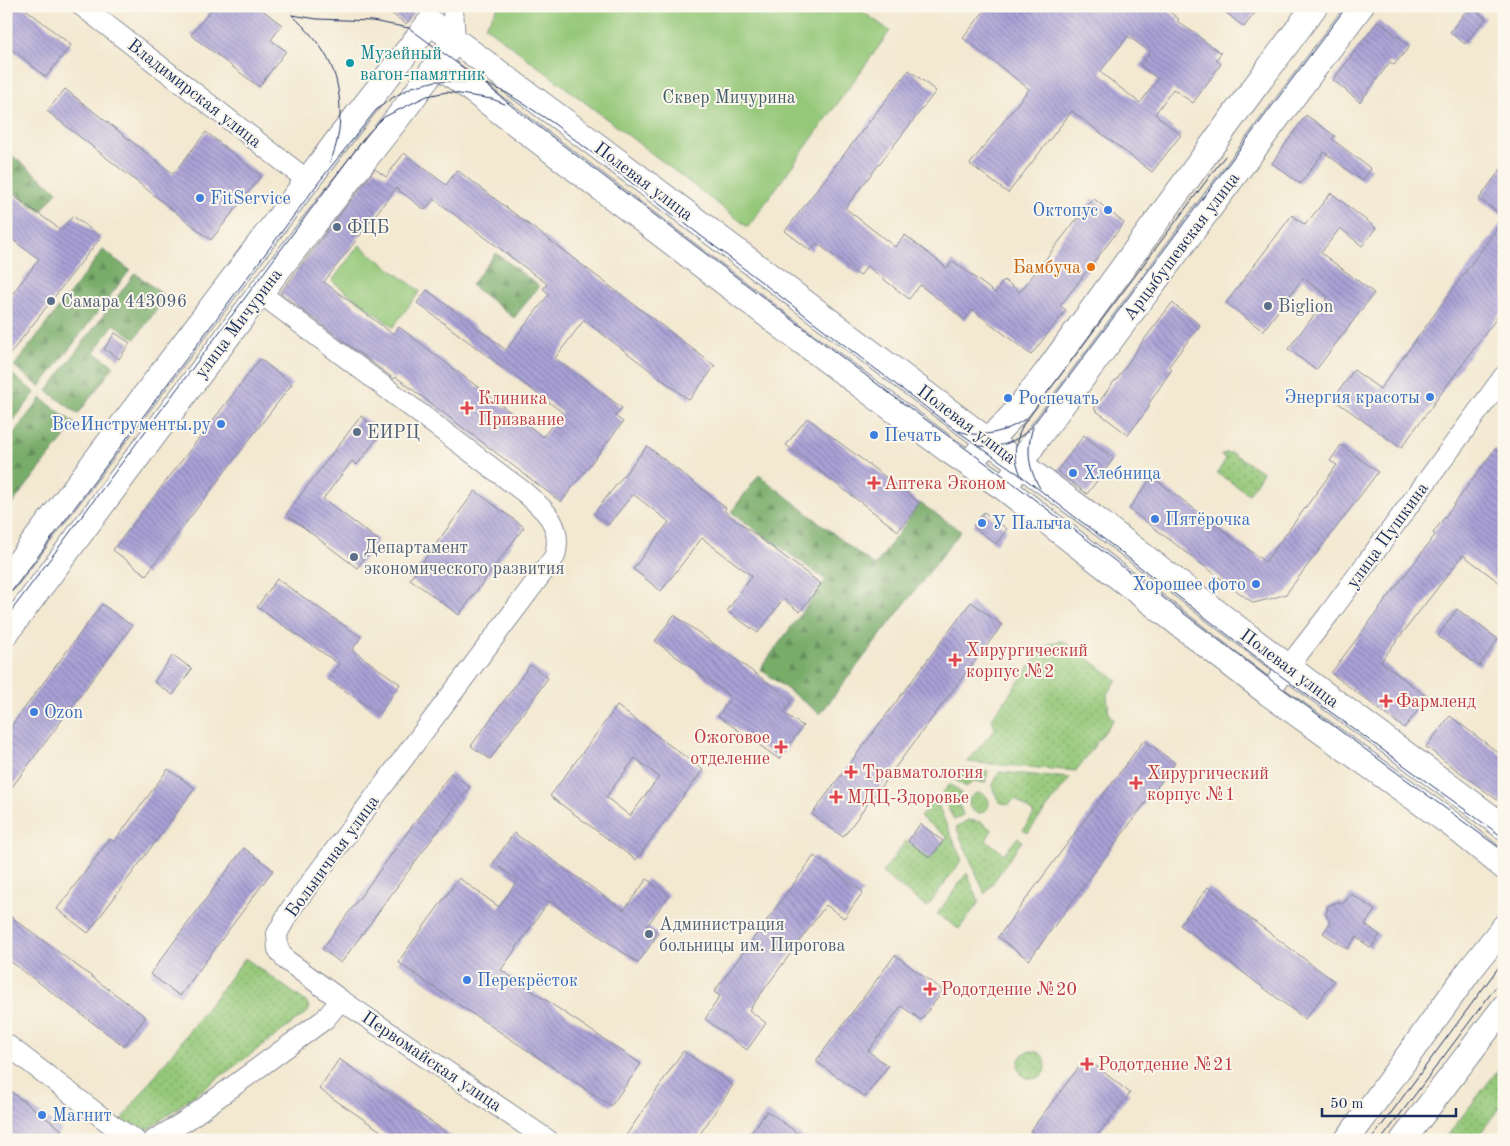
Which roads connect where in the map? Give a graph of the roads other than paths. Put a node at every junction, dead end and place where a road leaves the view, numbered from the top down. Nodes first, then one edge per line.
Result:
1 (82, 6) edge
2 (1315, 6) edge
3 (1361, 6) edge
4 (454, 8) edge
5 (430, 22) junction
6 (455, 40) junction
7 (438, 64) junction
8 (307, 180) junction
9 (260, 293) junction
10 (1504, 376) edge
11 (988, 441) junction
12 (969, 464) junction
13 (1021, 464) junction
14 (1004, 488) junction
15 (6, 579) edge
16 (6, 633) edge
17 (1288, 667) junction
18 (1268, 693) junction
19 (1504, 828) edge
20 (1504, 867) edge
21 (1504, 927) edge
22 (341, 1000) junction
23 (1504, 1007) edge
24 (6, 1044) edge
25 (134, 1140) edge
26 (154, 1140) edge
27 (548, 1140) edge
28 (1347, 1140) edge
29 (1403, 1140) edge

1 - 8 street, Владимирская улица
2 - 11 main road, Арцыбушевская улица
3 - 13 main road, Арцыбушевская улица
4 - 5 street, улица Мичурина
4 - 6 street, улица Мичурина
5 - 6 main road, Полевая улица
5 - 8 main road, улица Мичурина
6 - 7 main road, улица Мичурина
6 - 11 main road, Полевая улица
7 - 9 main road, улица Мичурина
7 - 12 main road, Полевая улица
8 - 15 main road, улица Мичурина
9 - 16 main road, улица Мичурина
9 - 22 street, Больничная улица
10 - 17 street, улица Пушкина
11 - 12 main road, Арцыбушевская улица
11 - 13 main road, Полевая улица
12 - 14 main road, Полевая улица
13 - 14 main road, Арцыбушевская улица
13 - 17 main road, Полевая улица
14 - 18 main road, Полевая улица
17 - 18 street, улица Пушкина
17 - 19 main road, Полевая улица
18 - 20 main road, Полевая улица
21 - 28 main road
22 - 26 street
22 - 27 street, Первомайская улица
23 - 29 main road
24 - 25 street

